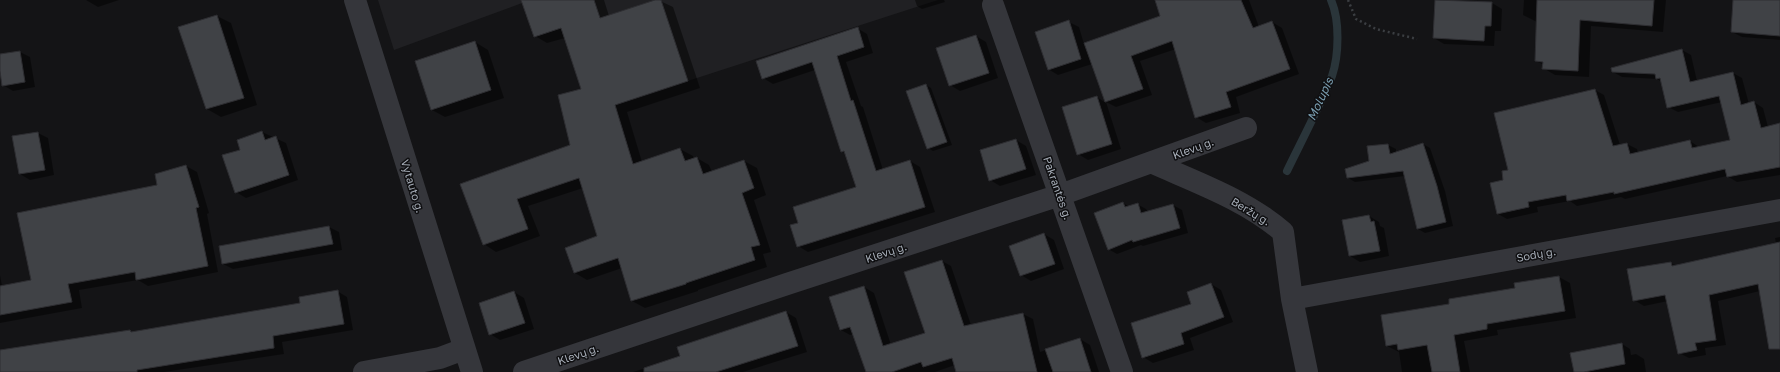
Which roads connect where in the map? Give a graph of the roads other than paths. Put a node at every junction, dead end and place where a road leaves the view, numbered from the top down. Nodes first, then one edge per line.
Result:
1 (355, 0) edge
2 (993, 5) dead end
3 (1246, 128) dead end
4 (1153, 163) junction
5 (1060, 195) junction
6 (1780, 210) edge
7 (1292, 299) junction
8 (464, 350) junction
9 (364, 372) edge
10 (472, 372) edge
11 (524, 372) edge
12 (1122, 372) edge
13 (1308, 372) edge

1 - 8 street, Vytauto g.
2 - 5 street, Pakrantės g.
3 - 4 street, Klevų g.
4 - 5 street, Klevų g.
4 - 7 street, Beržų g.
5 - 11 street, Klevų g.
5 - 12 street, Pakrantės g.
6 - 7 street, Sodų g.
7 - 13 street, Beržų g.
8 - 9 street
8 - 10 street, Vytauto g.

